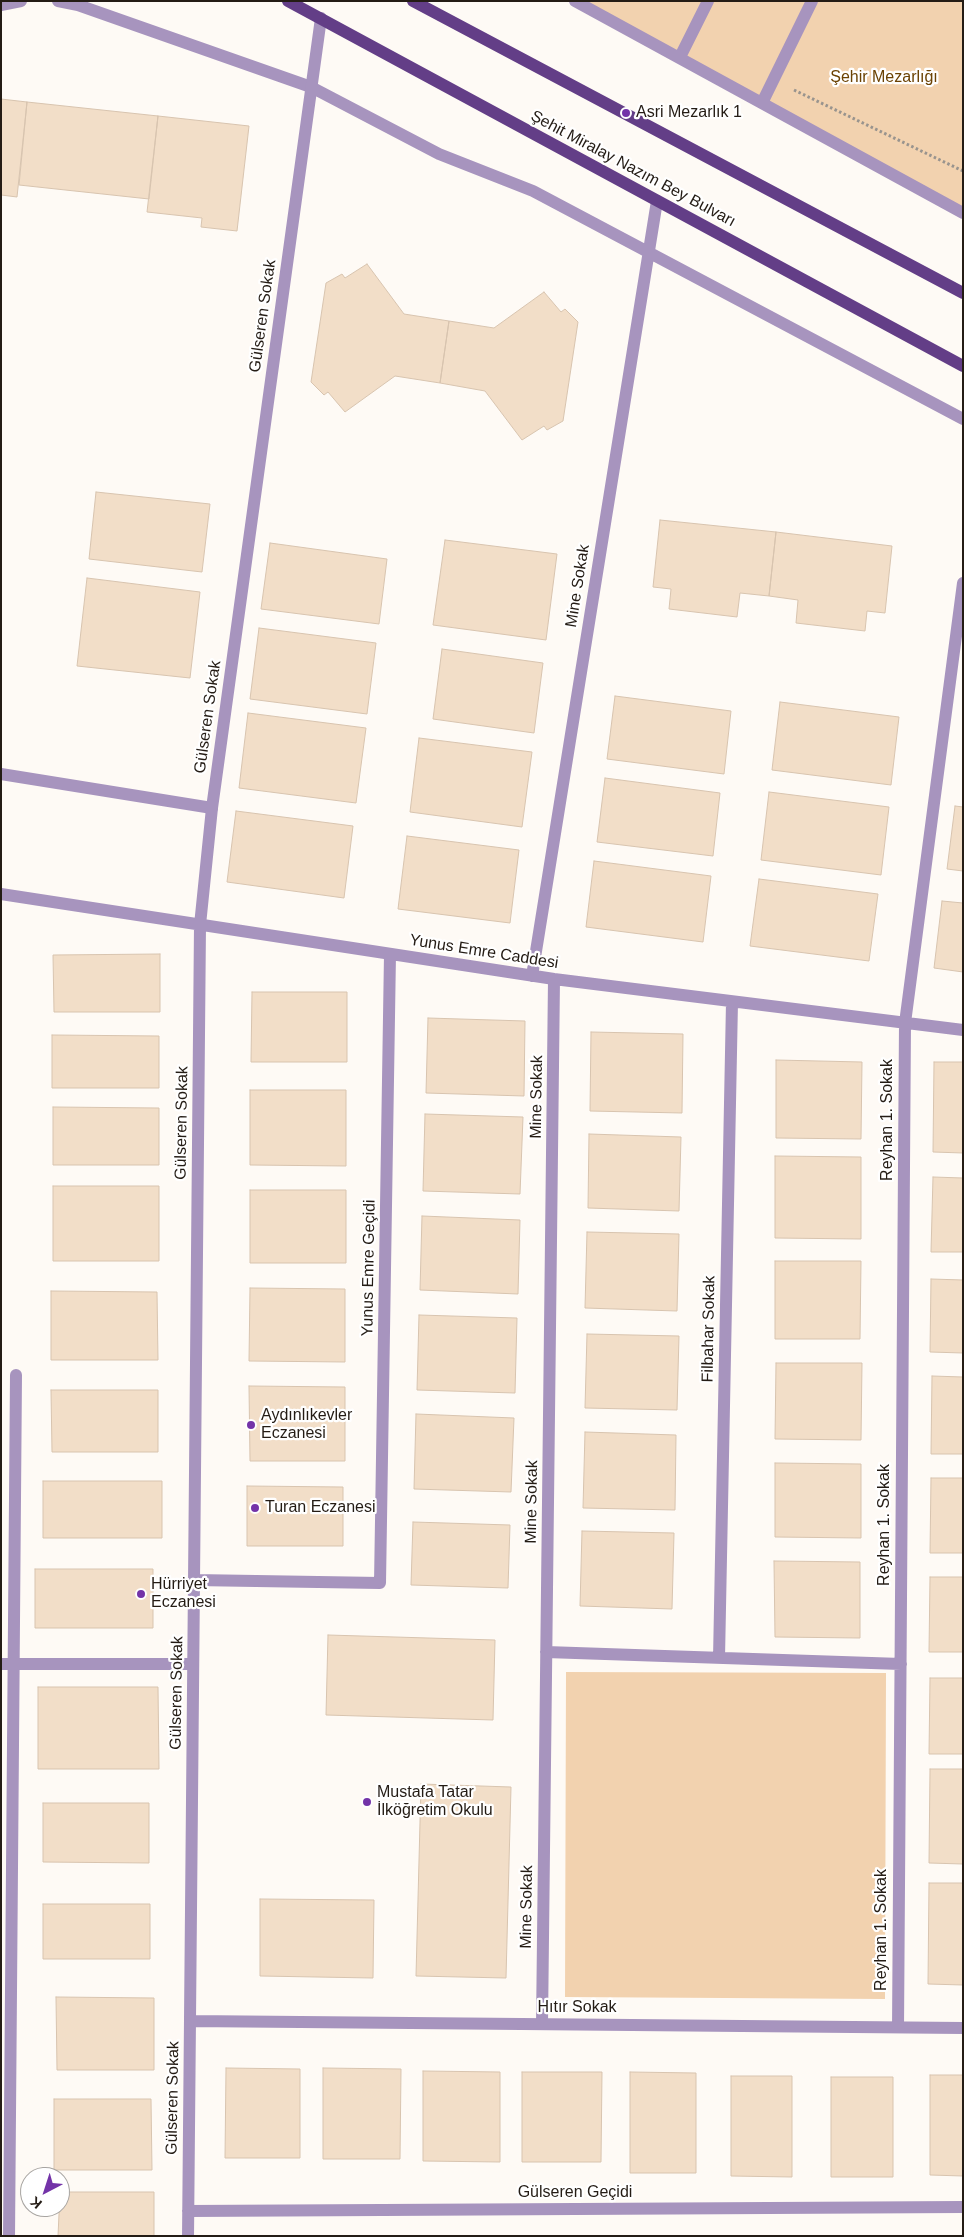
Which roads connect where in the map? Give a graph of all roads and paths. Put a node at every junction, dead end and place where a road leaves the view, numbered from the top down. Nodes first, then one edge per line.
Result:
1 (21, 1) edge
2 (58, 1) edge
3 (288, 1) edge
4 (414, 1) edge
5 (575, 1) edge
6 (708, 1) edge
7 (812, 1) edge
8 (1, 5) edge
9 (321, 18) junction
10 (680, 57) junction
11 (774, 80) junction
12 (311, 87) junction
13 (762, 102) junction
14 (963, 171) edge
15 (657, 201) junction
16 (963, 213) edge
17 (649, 251) junction
18 (963, 293) edge
19 (963, 366) edge
20 (963, 418) edge
21 (963, 583) edge
22 (1, 774) edge
23 (212, 808) junction
24 (1, 894) edge
25 (200, 925) junction
26 (390, 954) junction
27 (532, 976) junction
28 (554, 979) junction
29 (732, 1002) junction
30 (905, 1023) junction
31 (963, 1030) edge
32 (16, 1375) dead end
33 (194, 1580) junction
34 (546, 1652) junction
35 (719, 1658) junction
36 (8, 1664) edge
37 (193, 1664) junction
38 (901, 1664) junction
39 (190, 2021) junction
40 (542, 2024) junction
41 (898, 2027) junction
42 (963, 2028) edge
43 (963, 2207) edge
44 (188, 2210) junction
45 (9, 2236) edge
46 (188, 2236) edge

1 - 8 street
2 - 12 street
3 - 9 main road, Şehit Miralay Nazım Bey Bulvarı
4 - 18 main road
5 - 10 street
6 - 10 street
7 - 11 street
9 - 12 street, Gülseren Sokak
9 - 15 main road, Şehit Miralay Nazım Bey Bulvarı
10 - 13 street
11 - 13 street
11 - 14 path
12 - 17 street
12 - 23 street, Gülseren Sokak
13 - 16 street
15 - 17 street, Mine Sokak
15 - 19 main road, Şehit Miralay Nazım Bey Bulvarı
17 - 20 street
17 - 27 street, Mine Sokak
21 - 30 street, Reyhan 1. Sokak
22 - 23 street
23 - 25 street, Gülseren Sokak
24 - 25 street, Yunus Emre Caddesi
25 - 26 street, Yunus Emre Caddesi
25 - 33 street, Gülseren Sokak
26 - 27 street, Yunus Emre Caddesi
26 - 33 street, Yunus Emre Geçidi
27 - 28 street, Yunus Emre Caddesi
28 - 29 street, Yunus Emre Caddesi
28 - 34 street, Mine Sokak
29 - 30 street, Yunus Emre Caddesi
29 - 35 street, Filbahar Sokak
30 - 31 street, Yunus Emre Caddesi
30 - 38 street, Reyhan 1. Sokak
32 - 36 street
33 - 37 street, Gülseren Sokak
34 - 35 street
34 - 40 street, Mine Sokak
35 - 38 street
36 - 37 street
36 - 45 street
37 - 39 street, Gülseren Sokak
38 - 41 street, Reyhan 1. Sokak
39 - 40 street, Hıtır Sokak
39 - 44 street, Gülseren Sokak
40 - 41 street, Hıtır Sokak
41 - 42 street, Hıtır Sokak
43 - 44 street, Gülseren Geçidi
44 - 46 street, Gülseren Sokak

